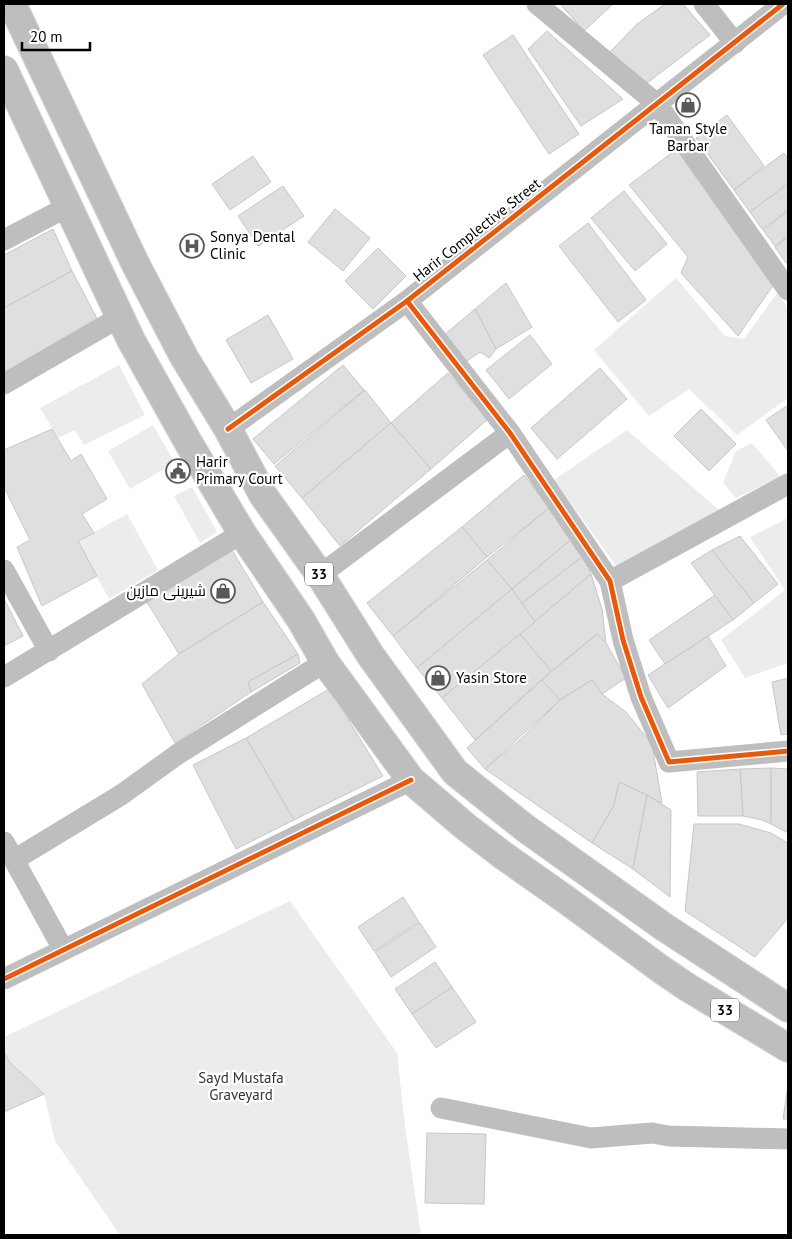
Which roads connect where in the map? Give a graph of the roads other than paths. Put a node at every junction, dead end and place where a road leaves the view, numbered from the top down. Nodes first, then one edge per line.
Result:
1 (12, 4) edge
2 (537, 4) edge
3 (704, 4) edge
4 (783, 4) edge
5 (735, 43) junction
6 (4, 70) edge
7 (658, 104) junction
8 (69, 206) junction
9 (4, 240) edge
10 (788, 290) edge
11 (407, 301) junction
12 (165, 318) junction
13 (126, 329) junction
14 (4, 384) edge
15 (228, 429) junction
16 (510, 433) junction
17 (788, 484) edge
18 (242, 533) junction
19 (4, 570) edge
20 (320, 575) junction
21 (610, 581) junction
22 (49, 651) junction
23 (325, 662) junction
24 (4, 677) edge
25 (788, 751) edge
26 (411, 780) junction
27 (9, 851) edge
28 (614, 891) junction
29 (596, 921) junction
30 (63, 949) junction
31 (4, 979) edge
32 (788, 1008) edge
33 (788, 1048) edge
34 (441, 1108) dead end
35 (788, 1139) edge

1 - 12 main road, 33
2 - 7 street
3 - 5 street
4 - 5 street, Harir Complective Street
5 - 7 street, Harir Complective Street
6 - 8 main road, 33
7 - 10 street
7 - 11 street, Harir Complective Street
8 - 9 street
8 - 13 main road, 33
11 - 15 street, Harir Complective Street
11 - 16 street
12 - 13 main road
12 - 15 main road, 33
13 - 14 street
13 - 18 main road, 33
15 - 20 main road, 33
16 - 20 street
16 - 21 street
17 - 21 street
18 - 22 street
18 - 23 main road, 33
19 - 22 street
20 - 28 main road, 33
21 - 25 street
22 - 24 street
23 - 26 main road, 33
23 - 27 street
26 - 29 main road, 33
26 - 30 street
27 - 30 street
28 - 29 main road
28 - 32 main road, 33
29 - 33 main road, 33
30 - 31 street
34 - 35 street

